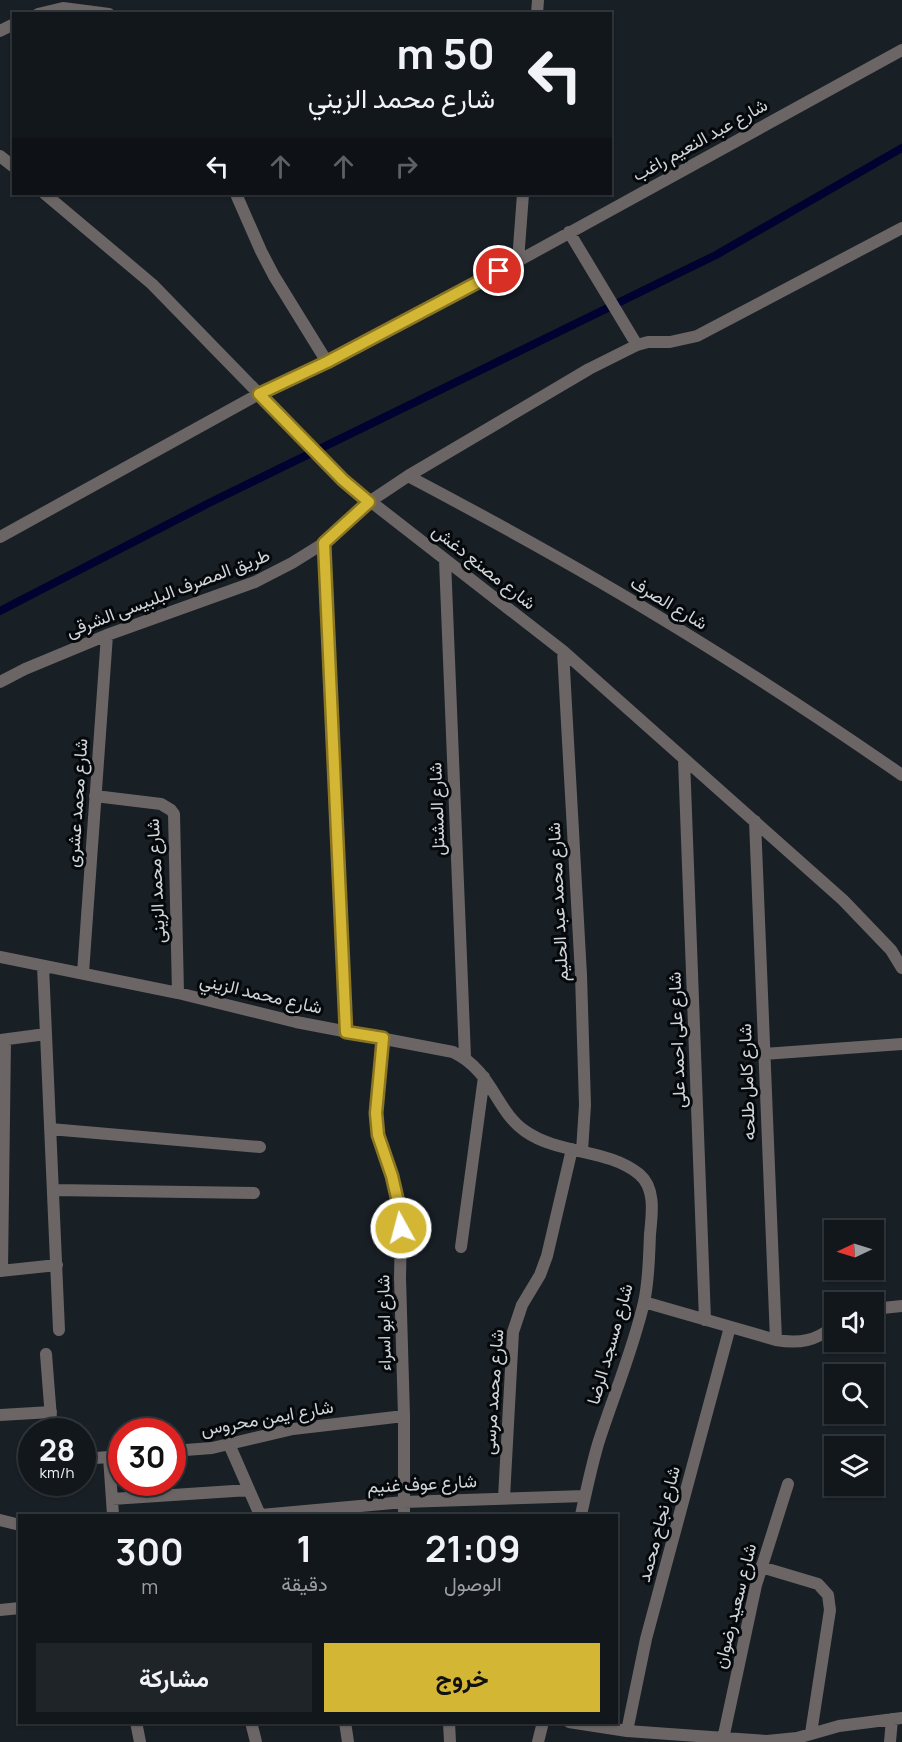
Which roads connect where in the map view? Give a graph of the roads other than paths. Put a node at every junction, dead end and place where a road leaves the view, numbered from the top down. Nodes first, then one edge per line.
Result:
1 (46, 12) edge
2 (94, 12) edge
3 (902, 50) edge
4 (0, 156) edge
5 (12, 165) edge
6 (46, 195) edge
7 (236, 195) edge
8 (523, 195) edge
9 (902, 228) edge
10 (568, 232) junction
11 (518, 261) junction
12 (637, 345) junction
13 (327, 362) junction
14 (259, 394) junction
15 (408, 476) junction
16 (369, 502) junction
17 (0, 537) edge
18 (324, 543) junction
19 (445, 560) junction
20 (107, 635) junction
21 (562, 651) junction
22 (0, 682) edge
23 (684, 759) junction
24 (902, 775) edge
25 (95, 796) junction
26 (755, 821) junction
27 (897, 947) edge
28 (0, 957) edge
29 (43, 966) junction
30 (902, 968) edge
31 (83, 973) junction
32 (178, 993) junction
33 (346, 1032) junction
34 (46, 1034) junction
35 (383, 1038) junction
36 (3, 1040) edge
37 (902, 1044) edge
38 (764, 1054) junction
39 (465, 1058) junction
40 (484, 1077) junction
41 (50, 1129) junction
42 (260, 1147) dead end
43 (577, 1150) junction
44 (53, 1190) junction
45 (254, 1193) dead end
46 (461, 1247) dead end
47 (57, 1265) junction
48 (1, 1271) edge
49 (530, 1293) joint
50 (644, 1302) junction
51 (902, 1306) edge
52 (884, 1308) edge
53 (705, 1320) junction
54 (730, 1328) junction
55 (60, 1330) dead end
56 (824, 1334) edge
57 (776, 1340) junction
58 (46, 1354) dead end
59 (51, 1412) junction
60 (0, 1415) edge
61 (404, 1416) junction
62 (51, 1418) edge
63 (229, 1444) junction
64 (186, 1451) edge
65 (788, 1484) dead end
66 (249, 1490) junction
67 (112, 1496) edge
68 (585, 1496) junction
69 (504, 1498) junction
70 (112, 1499) junction
71 (404, 1502) junction
72 (113, 1514) edge
73 (260, 1514) edge
74 (271, 1514) edge
75 (404, 1514) edge
76 (581, 1514) edge
77 (0, 1520) edge
78 (18, 1524) edge
79 (761, 1568) junction
80 (18, 1608) edge
81 (0, 1610) edge
82 (897, 1718) edge
83 (136, 1724) edge
84 (252, 1724) edge
85 (345, 1724) edge
86 (449, 1724) edge
87 (542, 1724) edge
88 (582, 1724) edge
89 (627, 1731) junction
90 (811, 1733) junction
91 (723, 1739) junction
92 (797, 1740) edge
93 (140, 1742) edge
94 (256, 1742) edge
95 (348, 1742) edge
96 (450, 1742) edge
97 (538, 1742) edge
98 (890, 1742) edge

1 - 2 street
3 - 10 street, شارع عبد النعيم راغب
4 - 5 street
6 - 14 street, شارع مصنع دغش
7 - 13 street
8 - 11 street
9 - 12 street
10 - 11 street, شارع عبد النعيم راغب
10 - 12 street
11 - 13 street, شارع عبد النعيم راغب
12 - 15 street
13 - 14 street, شارع عبد النعيم راغب
14 - 16 street, شارع مصنع دغش
14 - 17 street
15 - 16 street
15 - 24 street, شارع الصرف
16 - 18 street, طريق المصرف البلبيسى الشرقى
16 - 19 street, شارع مصنع دغش
18 - 20 street, طريق المصرف البلبيسى الشرقى
18 - 33 street
19 - 21 street, شارع مصنع دغش
19 - 39 street, شارع المشتل
20 - 22 street, طريق المصرف البلبيسى الشرقى
20 - 25 street, شارع محمد عشرى
21 - 23 street, شارع مصنع دغش
21 - 43 street, شارع محمد عبد الحليم
23 - 26 street, شارع مصنع دغش
23 - 53 street, شارع على احمد على
25 - 31 street, شارع محمد عشرى
25 - 32 street, شارع محمد الزينى
26 - 27 street, شارع مصنع دغش
26 - 38 street, شارع كامل طلحه
27 - 30 street, شارع مصنع دغش
28 - 29 street, شارع محمد الزيني
29 - 31 street, شارع محمد الزيني
29 - 34 street
31 - 32 street, شارع محمد الزيني
32 - 33 street, شارع محمد الزيني
33 - 35 street, شارع محمد الزيني
34 - 36 street
34 - 41 street
35 - 39 street, شارع محمد الزيني
35 - 61 street, شارع ابو اسراء
36 - 48 street
37 - 38 street
38 - 57 street, شارع كامل طلحه
39 - 40 street, شارع محمد الزيني
40 - 43 street, شارع محمد الزيني
40 - 46 street
41 - 42 street
41 - 44 street
43 - 49 street, شارع محمد عبد الحليم
43 - 50 street, شارع مسجد الرضا
44 - 45 street
44 - 47 street
47 - 48 street
47 - 55 street
49 - 69 street, شارع محمد مرسى
50 - 53 street
50 - 68 street, شارع مسجد الرضا
51 - 52 street
53 - 54 street
54 - 57 street
54 - 89 street, شارع نجاح محمد
56 - 57 street
58 - 59 street
59 - 60 street
59 - 62 street
61 - 63 street, شارع ايمن محروس
61 - 71 street, شارع ابو اسراء
63 - 64 street, شارع ايمن محروس
63 - 66 street
65 - 79 street, شارع سعيد رضوان
66 - 70 street
66 - 73 street
67 - 70 street
68 - 69 street, شارع عوف غنيم
68 - 76 street, شارع مسجد الرضا
69 - 71 street, شارع عوف غنيم
70 - 72 street
71 - 74 street, شارع عوف غنيم
71 - 75 street, شارع ابو اسراء
77 - 78 street
79 - 90 street
79 - 91 street, شارع سعيد رضوان
80 - 81 street
82 - 90 street
82 - 98 street
83 - 93 street
84 - 94 street
85 - 95 street
86 - 96 street
87 - 97 street
88 - 89 street
89 - 91 street
90 - 92 street
91 - 92 street

